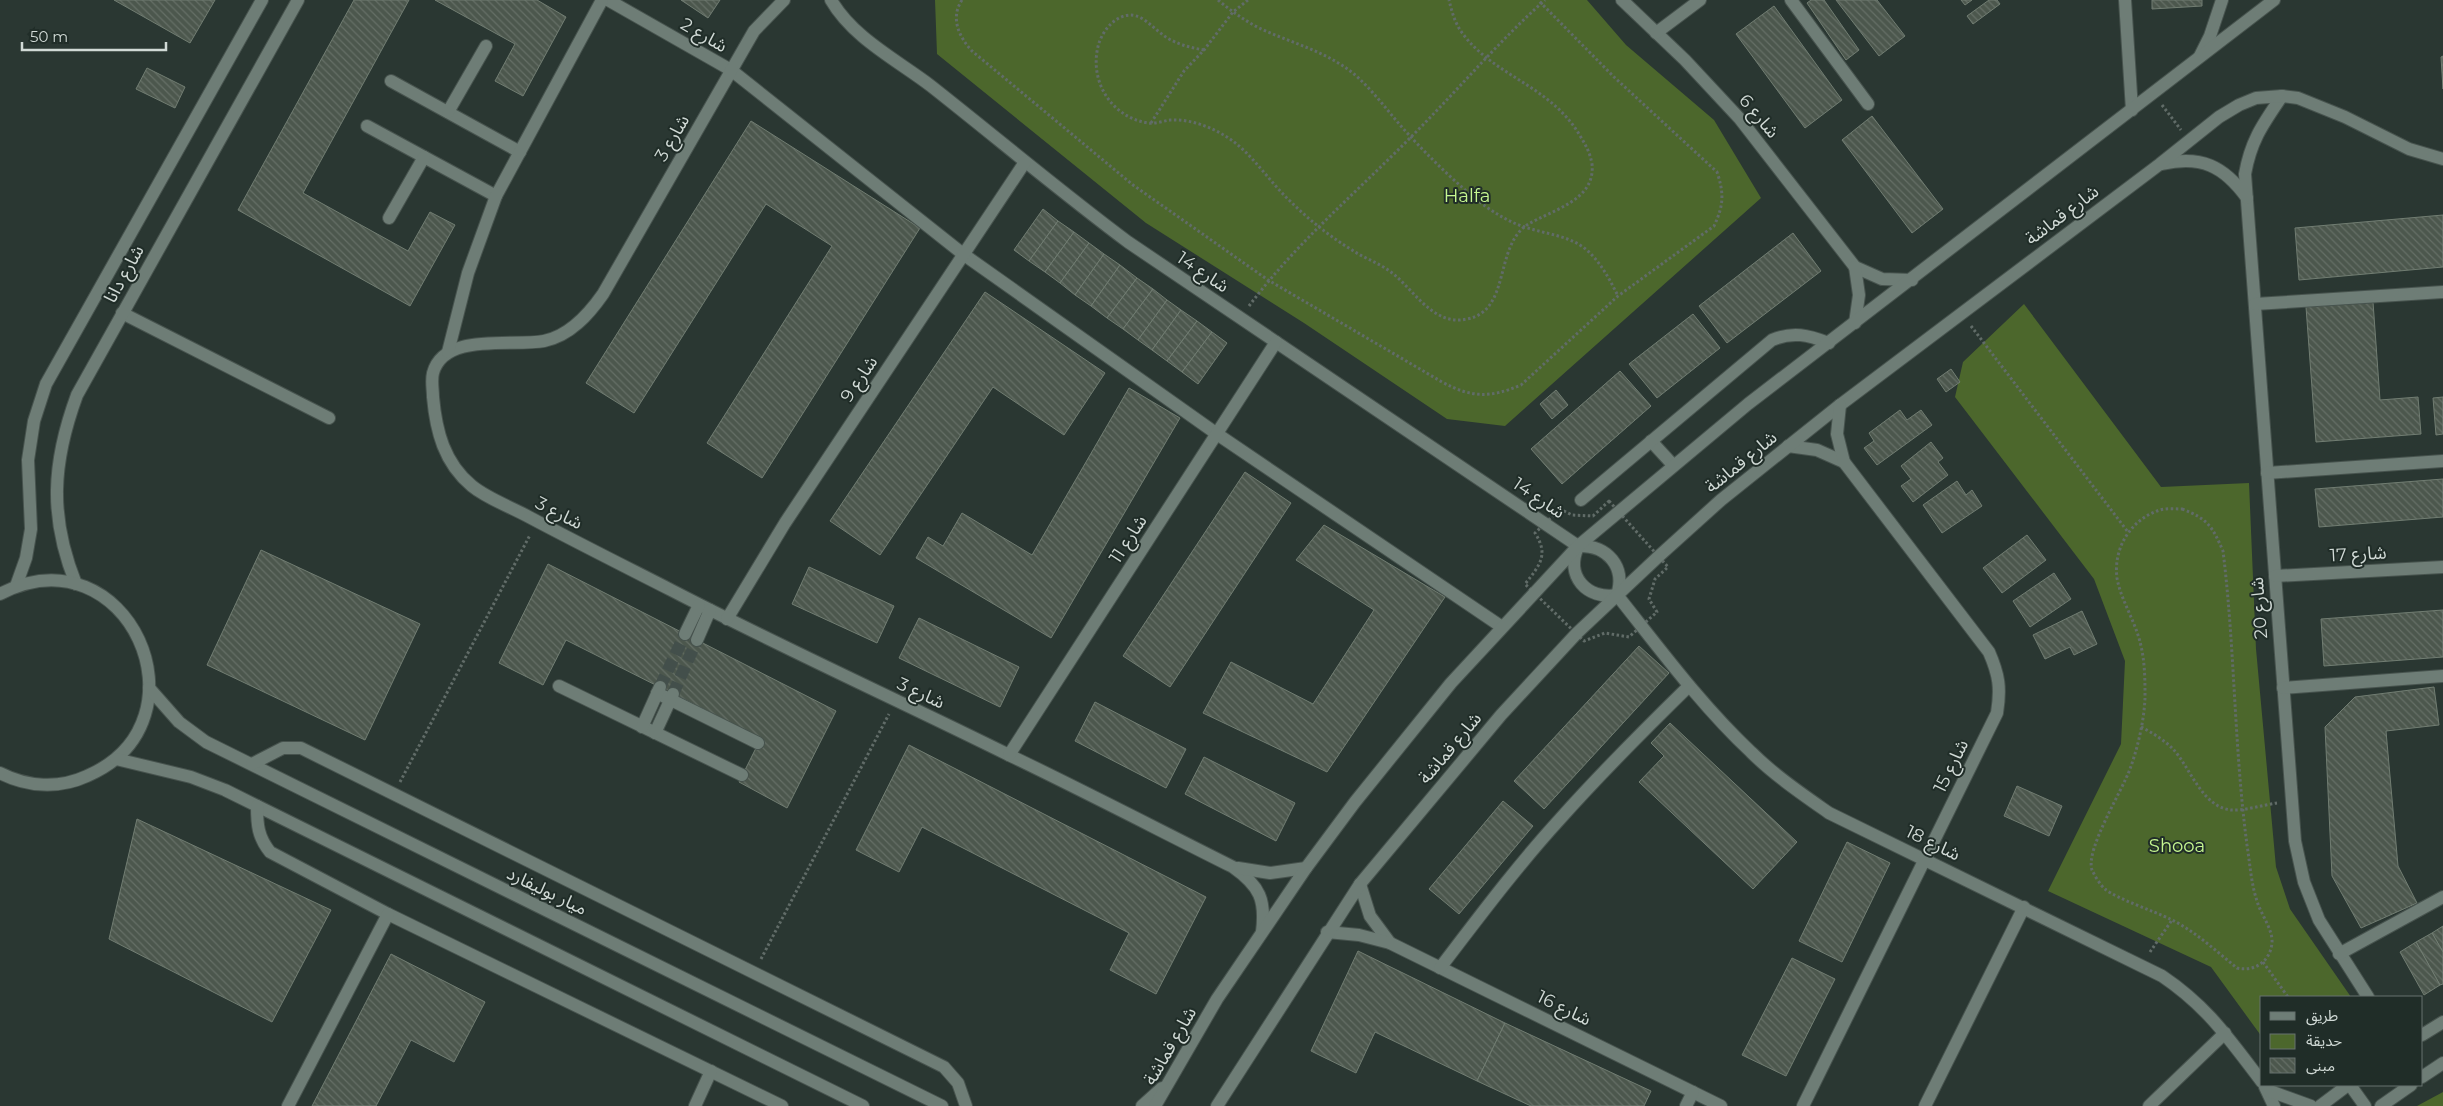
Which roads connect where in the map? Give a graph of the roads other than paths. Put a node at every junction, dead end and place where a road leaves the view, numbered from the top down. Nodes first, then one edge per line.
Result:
1 (262, 0) edge
2 (298, 0) edge
3 (602, 0) edge
4 (608, 0) edge
5 (784, 0) edge
6 (831, 0) edge
7 (1622, 0) edge
8 (1700, 0) edge
9 (1791, 0) edge
10 (2125, 0) edge
11 (2222, 0) edge
12 (2274, 0) edge
13 (1656, 33) junction
14 (486, 46) dead end
15 (2197, 60) junction
16 (731, 70) junction
17 (391, 81) dead end
18 (2282, 96) junction
19 (1868, 104) dead end
20 (2132, 110) junction
21 (448, 112) junction
22 (367, 126) dead end
23 (520, 152) junction
24 (424, 157) junction
25 (2443, 159) edge
26 (1025, 162) junction
27 (2160, 164) junction
28 (496, 196) junction
29 (2247, 199) junction
30 (389, 218) dead end
31 (963, 254) junction
32 (1855, 267) junction
33 (1912, 280) junction
34 (2443, 292) edge
35 (2254, 304) junction
36 (122, 313) junction
37 (1855, 324) junction
38 (1276, 342) junction
39 (1829, 343) junction
40 (448, 352) junction
41 (1840, 405) junction
42 (329, 418) dead end
43 (1216, 434) junction
44 (1651, 442) junction
45 (1788, 446) junction
46 (2443, 461) edge
47 (1844, 462) junction
48 (1673, 465) junction
49 (2267, 473) junction
50 (1581, 500) dead end
51 (1578, 546) junction
52 (2443, 567) edge
53 (2275, 576) junction
54 (76, 584) junction
55 (16, 586) junction
56 (0, 594) edge
57 (1617, 595) junction
58 (705, 607) junction
59 (727, 619) junction
60 (1502, 627) junction
61 (685, 634) tunnel mouth
62 (697, 640) tunnel mouth
63 (2443, 676) edge
64 (559, 686) dead end
65 (1690, 686) junction
66 (150, 688) junction
67 (2283, 688) junction
68 (671, 697) junction
69 (642, 727) junction
70 (655, 733) junction
71 (758, 743) dead end
72 (1009, 754) junction
73 (116, 759) junction
74 (252, 764) junction
75 (742, 776) dead end
76 (4, 779) edge
77 (257, 806) junction
78 (1925, 858) junction
79 (1233, 867) junction
80 (1306, 868) junction
81 (1360, 884) junction
82 (2443, 897) edge
83 (2024, 907) junction
84 (388, 914) junction
85 (1262, 932) junction
86 (1327, 932) junction
87 (1390, 943) junction
88 (2339, 954) junction
89 (1440, 968) junction
90 (2367, 996) edge
91 (2443, 1022) edge
92 (2424, 1031) edge
93 (2225, 1033) junction
94 (2443, 1063) edge
95 (712, 1072) junction
96 (2423, 1076) edge
97 (1171, 1080) junction
98 (2260, 1080) edge
99 (2264, 1086) edge
100 (2266, 1086) edge
101 (2348, 1086) edge
102 (2350, 1086) edge
103 (2410, 1086) edge
104 (1693, 1092) junction
105 (288, 1106) edge
106 (694, 1106) edge
107 (782, 1106) edge
108 (863, 1106) edge
109 (942, 1106) edge
110 (966, 1106) edge
111 (1142, 1106) edge
112 (1156, 1106) edge
113 (1217, 1106) edge
114 (1686, 1106) edge
115 (1722, 1106) edge
116 (1803, 1106) edge
117 (1925, 1106) edge
118 (2149, 1106) edge
119 (2274, 1106) edge
120 (2311, 1106) edge
121 (2320, 1106) edge
122 (2365, 1106) edge
123 (2381, 1106) edge

1 - 55 street, شارع دانا
2 - 36 street, شارع دانا
3 - 23 street
4 - 16 street, شارع 2
5 - 16 street, شارع 3
6 - 26 street, شارع 14
7 - 13 street, شارع 6
8 - 13 street
9 - 19 street
10 - 20 street
11 - 15 street
12 - 15 street, شارع قماشة
13 - 32 street, شارع 6
14 - 21 street
15 - 20 street, شارع قماشة
16 - 31 street, شارع 2
16 - 40 street, شارع 3
17 - 21 street
18 - 25 street, شارع قماشة
18 - 27 street, شارع قماشة
18 - 29 street, شارع 20
20 - 33 street, شارع قماشة
21 - 23 street
22 - 24 street
23 - 28 street
24 - 28 street
24 - 30 street
26 - 31 street, شارع 9
26 - 38 street, شارع 14
27 - 29 street
27 - 41 street, شارع قماشة
28 - 40 street
29 - 35 street, شارع 20
31 - 43 street, شارع 2
31 - 59 street, شارع 9
32 - 33 street, شارع 6
32 - 37 street, شارع 6
33 - 37 street, شارع قماشة
34 - 35 street
35 - 49 street, شارع 20
36 - 42 street
36 - 54 street, شارع دانا
37 - 39 street, شارع قماشة
38 - 43 street, شارع 11
38 - 51 street, شارع 14
39 - 44 street
39 - 48 street, شارع قماشة
40 - 58 street, شارع 3
41 - 45 street, شارع قماشة
41 - 47 street, شارع 15
43 - 60 street, شارع 2
43 - 72 street, شارع 11
44 - 48 street
44 - 50 street
45 - 47 street, شارع 15
45 - 57 street, شارع قماشة
46 - 49 street
47 - 78 street, شارع 15
48 - 51 street, شارع قماشة
49 - 53 street, شارع 20
51 - 57 street
51 - 57 street
51 - 60 street, شارع قماشة
52 - 53 street, شارع 17
53 - 67 street, شارع 20
54 - 55 street
54 - 66 street
55 - 56 street
57 - 65 street, شارع 18
57 - 81 street, شارع قماشة
58 - 59 street, شارع 3
58 - 61 street
58 - 62 street
59 - 72 street, شارع 3
60 - 80 street, شارع قماشة
63 - 67 street
64 - 69 street
65 - 78 street, شارع 18
65 - 89 street
66 - 73 street
66 - 74 street, ميار بوليفارد
67 - 88 street, شارع 20
68 - 69 street
68 - 70 street
68 - 71 street
69 - 70 street
70 - 75 street
72 - 79 street, شارع 3
73 - 76 street
73 - 77 street
74 - 109 street, ميار بوليفارد
74 - 110 street
77 - 84 street
77 - 108 street
78 - 83 street, شارع 18
78 - 116 street, شارع 15
79 - 80 street, شارع 3
79 - 85 street, شارع 3
80 - 85 street, شارع قماشة
81 - 86 street, شارع قماشة
81 - 87 street, شارع 16
82 - 88 street
83 - 93 street, شارع 18
83 - 117 street
84 - 95 street
84 - 105 street
85 - 97 street, شارع قماشة
86 - 87 street, شارع 16
86 - 113 street, شارع قماشة
87 - 89 street, شارع 16
88 - 90 street, شارع 20
89 - 104 street, شارع 16
91 - 92 street
93 - 98 street, شارع 18
93 - 118 street
94 - 96 street
95 - 106 street
95 - 107 street
97 - 111 street
97 - 112 street, شارع قماشة
99 - 119 street, شارع 18
100 - 120 street
101 - 121 street
102 - 122 street
103 - 123 street
104 - 114 street
104 - 115 street, شارع 16

